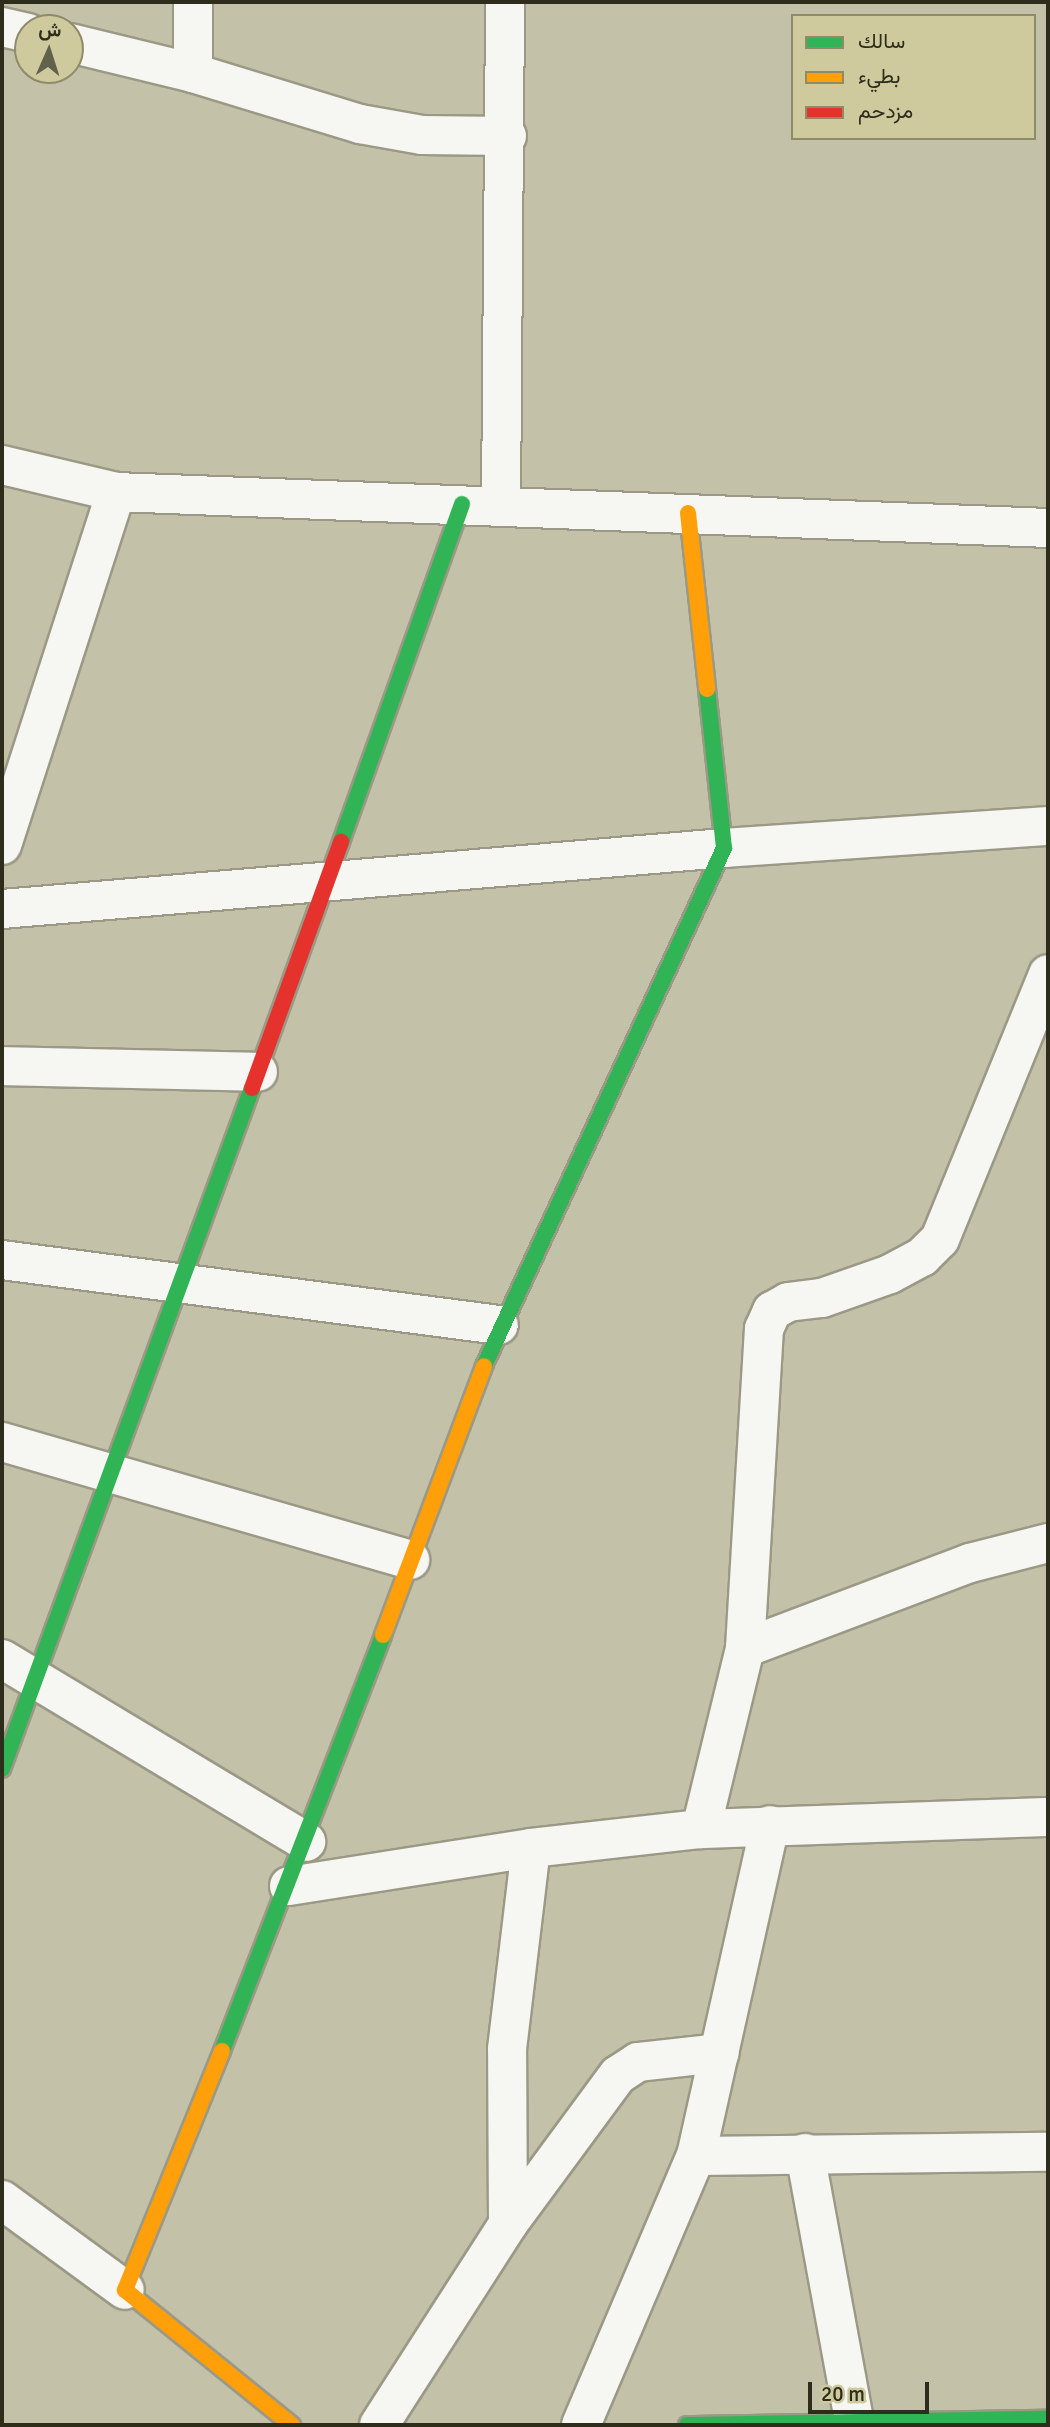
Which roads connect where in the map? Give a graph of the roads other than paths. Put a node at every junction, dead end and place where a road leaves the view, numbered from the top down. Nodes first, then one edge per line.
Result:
1 (194, 2) edge
2 (505, 2) edge
3 (84, 46) edge
4 (193, 73) junction
5 (507, 136) junction
6 (2, 465) edge
7 (116, 492) junction
8 (462, 504) junction
9 (501, 505) junction
10 (688, 513) junction
11 (1048, 528) edge
12 (1048, 826) edge
13 (2, 845) edge
14 (724, 848) junction
15 (327, 882) junction
16 (2, 909) edge
17 (1048, 974) edge
18 (2, 1066) edge
19 (258, 1072) junction
20 (2, 1260) edge
21 (179, 1284) junction
22 (499, 1325) junction
23 (2, 1442) edge
24 (113, 1475) junction
25 (1048, 1543) edge
26 (410, 1560) junction
27 (745, 1648) junction
28 (18, 1669) edge
29 (2, 1769) edge
30 (1048, 1817) edge
31 (770, 1825) junction
32 (701, 1829) junction
33 (306, 1842) junction
34 (531, 1848) junction
35 (289, 1886) junction
36 (720, 2053) junction
37 (1048, 2152) edge
38 (806, 2153) junction
39 (696, 2156) junction
40 (2, 2200) edge
41 (508, 2224) junction
42 (125, 2290) junction
43 (1048, 2419) edge
44 (854, 2421) junction
45 (898, 2423) edge
46 (292, 2425) edge
47 (379, 2425) edge
48 (581, 2425) edge
49 (687, 2425) edge

1 - 4 street
2 - 5 street
3 - 4 street
4 - 5 street
5 - 9 street
6 - 7 street
7 - 8 street
7 - 13 street
8 - 9 street
8 - 15 street
9 - 10 street
10 - 11 street
10 - 14 street
12 - 14 street
14 - 15 street
14 - 22 street
15 - 16 street
15 - 19 street
17 - 27 street
18 - 19 street
19 - 21 street
20 - 21 street
21 - 22 street
21 - 24 street
22 - 26 street
23 - 24 street
24 - 26 street
24 - 28 street
25 - 27 street
26 - 33 street
27 - 32 street
28 - 29 street
28 - 33 street
30 - 31 street
31 - 32 street
31 - 36 street
32 - 34 street
33 - 35 street
34 - 35 street
34 - 41 street
35 - 42 street
36 - 39 street
36 - 41 street
37 - 38 street
38 - 39 street
38 - 44 street
39 - 48 street
40 - 42 street
41 - 47 street
42 - 46 street
43 - 45 street
44 - 45 street
44 - 49 street

